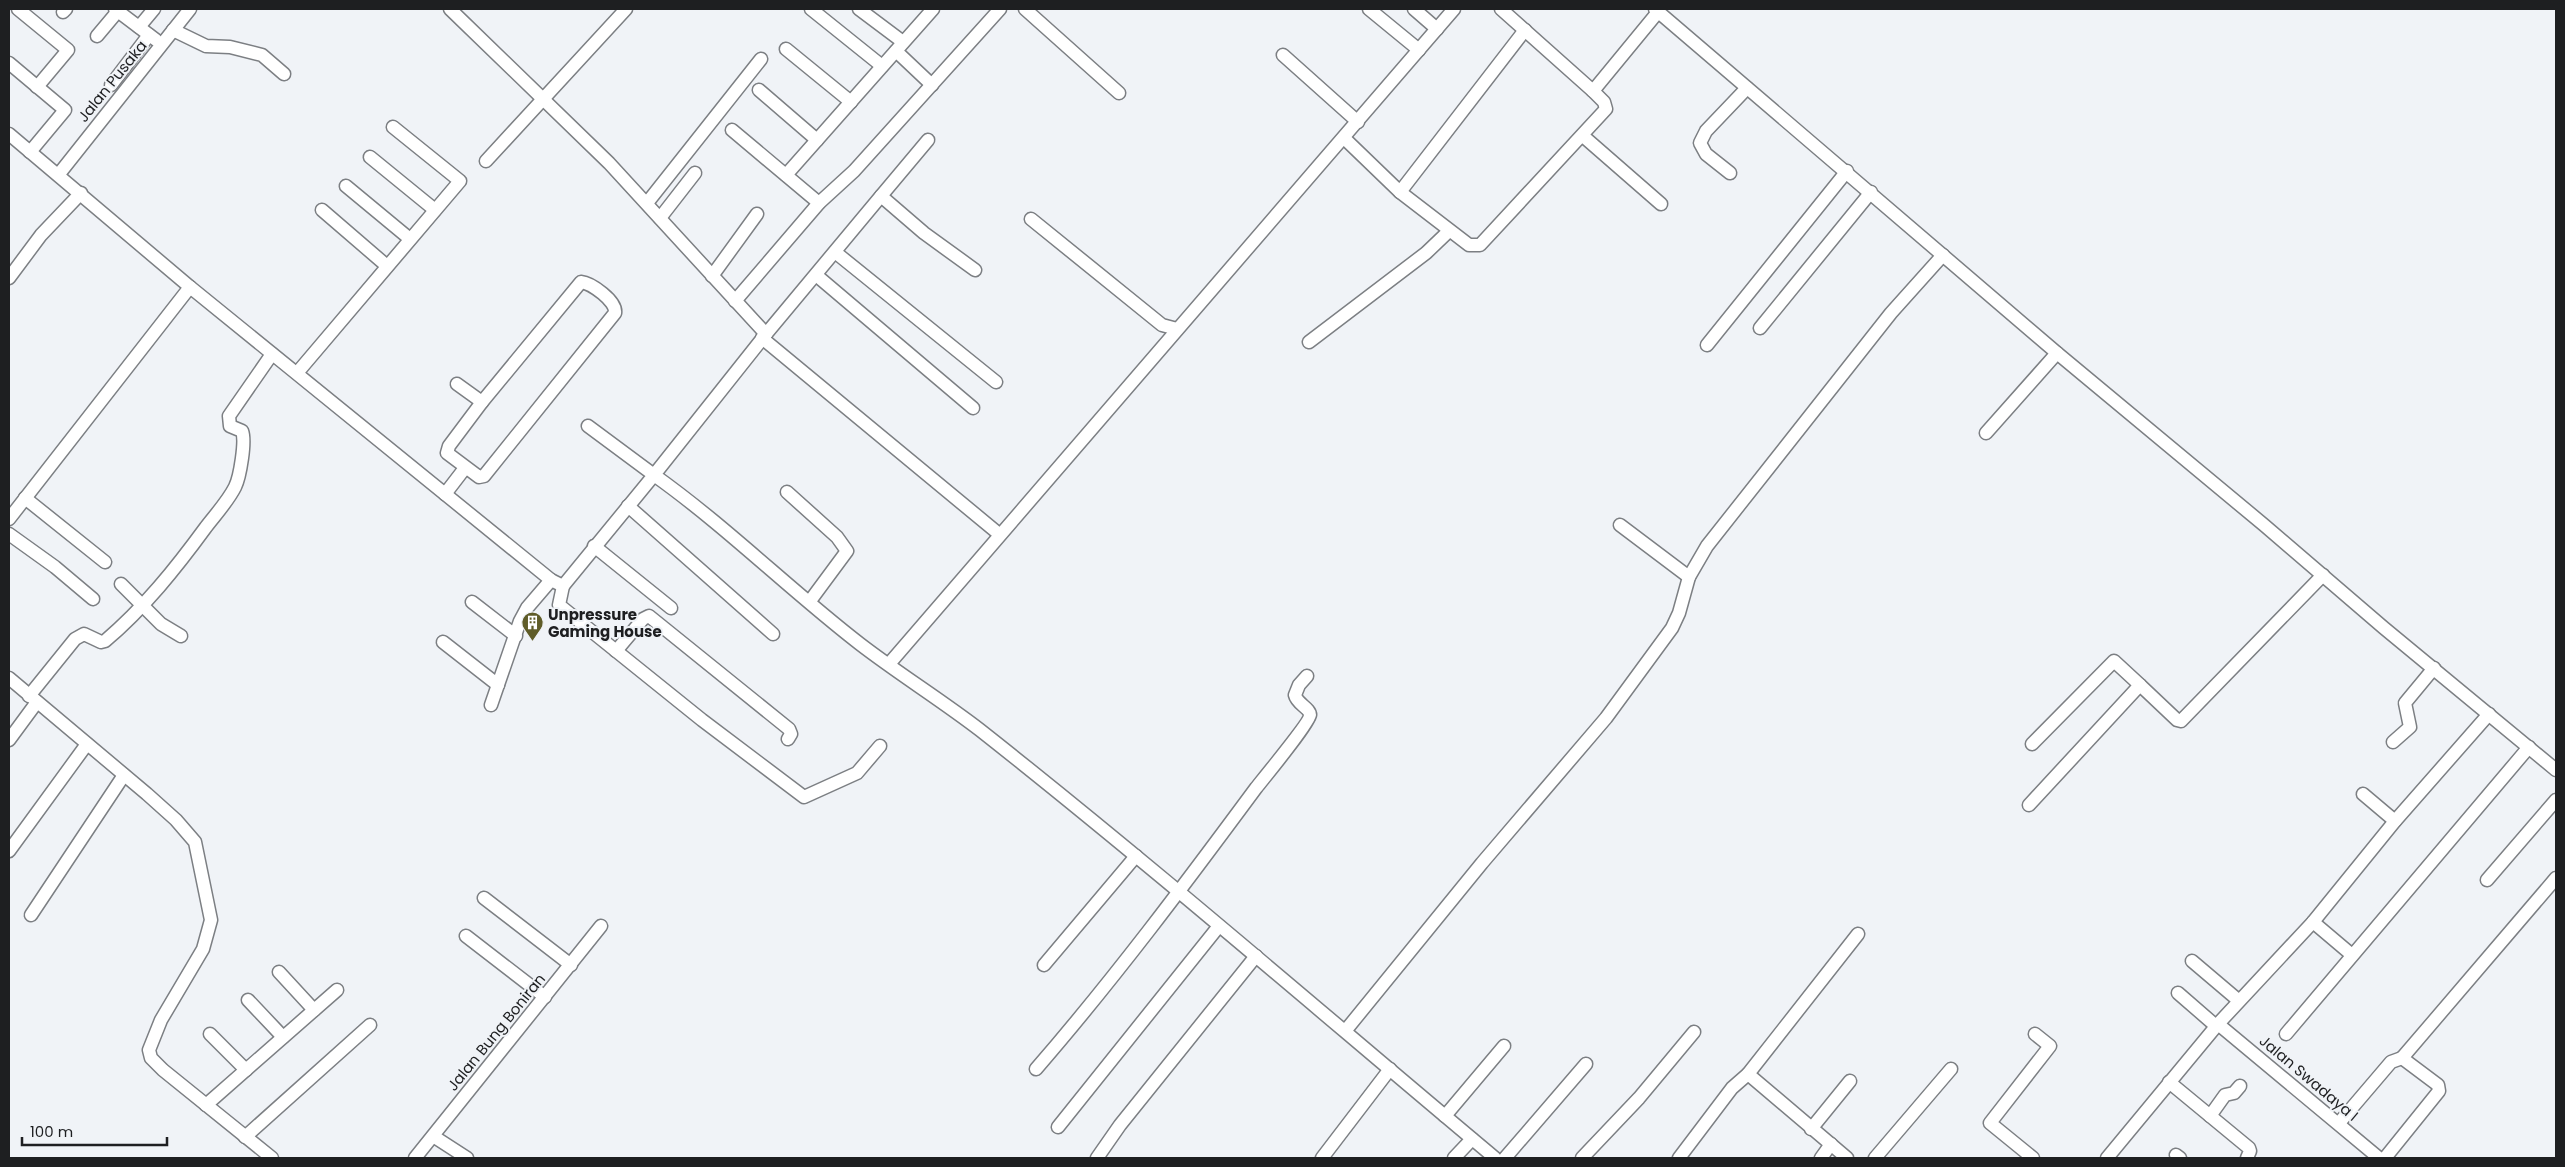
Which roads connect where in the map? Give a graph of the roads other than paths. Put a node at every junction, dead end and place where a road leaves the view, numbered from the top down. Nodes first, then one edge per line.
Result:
1 (18, 9) edge
2 (154, 9) edge
3 (190, 9) edge
4 (450, 9) edge
5 (626, 9) edge
6 (811, 9) edge
7 (859, 9) edge
8 (933, 9) edge
9 (1000, 9) edge
10 (1025, 9) edge
11 (1369, 9) edge
12 (1414, 9) edge
13 (1454, 9) edge
14 (1501, 9) edge
15 (117, 10) edge
16 (1657, 10) edge
17 (139, 27) junction
18 (1437, 29) junction
19 (173, 30) junction
20 (1525, 30) junction
21 (149, 35) junction
22 (97, 36) dead end
23 (162, 44) junction
24 (900, 47) junction
25 (786, 49) dead end
26 (1419, 50) junction
27 (1283, 55) dead end
28 (761, 58) dead end
29 (9, 63) edge
30 (882, 66) junction
31 (284, 74) dead end
32 (111, 84) dead end
33 (932, 85) junction
34 (38, 87) junction
35 (1747, 88) junction
36 (759, 90) dead end
37 (1593, 91) junction
38 (1118, 93) dead end
39 (543, 99) junction
40 (851, 102) junction
41 (1358, 122) junction
42 (393, 126) dead end
43 (732, 130) dead end
44 (9, 134) edge
45 (1583, 136) junction
46 (1344, 138) junction
47 (817, 140) junction
48 (928, 140) dead end
49 (30, 152) junction
50 (370, 157) dead end
51 (486, 161) dead end
52 (1847, 171) junction
53 (695, 173) dead end
54 (1730, 173) dead end
55 (59, 174) junction
56 (786, 175) junction
57 (346, 186) dead end
58 (1400, 192) junction
59 (1871, 192) junction
60 (81, 193) junction
61 (881, 196) junction
62 (647, 203) junction
63 (819, 203) junction
64 (1661, 204) dead end
65 (322, 210) dead end
66 (435, 210) junction
67 (757, 214) dead end
68 (660, 218) junction
69 (1031, 219) dead end
70 (1449, 230) junction
71 (410, 238) junction
72 (835, 252) junction
73 (1943, 255) junction
74 (388, 266) junction
75 (975, 270) dead end
76 (816, 275) junction
77 (712, 276) junction
78 (9, 278) edge
79 (190, 287) junction
80 (735, 301) junction
81 (1760, 328) dead end
82 (1177, 329) junction
83 (764, 336) junction
84 (1309, 342) dead end
85 (1707, 345) dead end
86 (2058, 353) junction
87 (272, 354) junction
88 (297, 373) junction
89 (996, 382) dead end
90 (457, 384) dead end
91 (482, 402) junction
92 (973, 408) dead end
93 (588, 426) dead end
94 (1986, 433) dead end
95 (465, 468) junction
96 (654, 475) junction
97 (787, 492) dead end
98 (445, 494) junction
99 (25, 498) junction
100 (628, 506) junction
101 (9, 519) edge
102 (1620, 525) dead end
103 (9, 534) edge
104 (999, 534) junction
105 (594, 546) junction
106 (105, 562) dead end
107 (2323, 575) junction
108 (1689, 577) junction
109 (557, 583) junction
110 (121, 584) dead end
111 (93, 598) dead end
112 (810, 601) junction
113 (472, 602) dead end
114 (143, 606) junction
115 (671, 608) dead end
116 (773, 634) dead end
117 (181, 636) dead end
118 (516, 636) junction
119 (443, 642) dead end
120 (616, 651) junction
121 (889, 664) junction
122 (2434, 668) junction
123 (1307, 676) dead end
124 (9, 678) edge
125 (2140, 684) junction
126 (498, 685) junction
127 (33, 699) junction
128 (491, 705) dead end
129 (2489, 714) junction
130 (9, 740) edge
131 (788, 740) dead end
132 (2393, 742) dead end
133 (87, 744) junction
134 (2032, 744) dead end
135 (880, 746) dead end
136 (2529, 747) junction
137 (2556, 770) edge
138 (124, 775) junction
139 (2363, 794) dead end
140 (2556, 800) edge
141 (2029, 805) dead end
142 (2396, 821) junction
143 (9, 851) edge
144 (1136, 856) junction
145 (2556, 878) edge
146 (2486, 880) dead end
147 (1179, 892) junction
148 (484, 898) dead end
149 (31, 915) dead end
150 (2313, 922) junction
151 (601, 926) dead end
152 (1219, 926) junction
153 (1858, 934) dead end
154 (466, 936) dead end
155 (2352, 955) junction
156 (1256, 956) junction
157 (2192, 961) dead end
158 (571, 965) junction
159 (1044, 965) dead end
160 (279, 972) dead end
161 (337, 990) dead end
162 (2178, 993) dead end
163 (545, 997) junction
164 (248, 1000) dead end
165 (2238, 1000) junction
166 (314, 1010) junction
167 (370, 1025) dead end
168 (2217, 1025) junction
169 (1346, 1030) junction
170 (1694, 1032) dead end
171 (210, 1034) dead end
172 (2035, 1034) dead end
173 (2286, 1034) dead end
174 (283, 1037) junction
175 (1504, 1046) dead end
176 (2402, 1058) junction
177 (1586, 1064) dead end
178 (1036, 1069) dead end
179 (1390, 1069) junction
180 (1951, 1069) dead end
181 (246, 1070) junction
182 (1748, 1074) junction
183 (1850, 1081) dead end
184 (2169, 1082) junction
185 (2240, 1086) dead end
186 (206, 1105) junction
187 (1445, 1116) junction
188 (2210, 1116) junction
189 (2339, 1123) junction
190 (1058, 1127) dead end
191 (1811, 1129) junction
192 (433, 1136) junction
193 (245, 1137) junction
194 (1472, 1139) junction
195 (1831, 1144) junction
196 (272, 1158) edge
197 (415, 1158) edge
198 (467, 1158) edge
199 (1097, 1158) edge
200 (1322, 1158) edge
201 (1454, 1158) edge
202 (1495, 1158) edge
203 (1505, 1158) edge
204 (1582, 1158) edge
205 (1679, 1158) edge
206 (1820, 1158) edge
207 (1847, 1158) edge
208 (1875, 1158) edge
209 (2034, 1158) edge
210 (2107, 1158) edge
211 (2247, 1158) edge
212 (2379, 1158) edge
213 (2385, 1158) edge

1 - 34 street
2 - 17 street
3 - 19 street, Jalan Pusaka
4 - 39 street
5 - 39 street
6 - 30 street
7 - 24 street
8 - 24 street
9 - 33 street
10 - 38 street
11 - 26 street
12 - 18 street
13 - 18 street
14 - 20 street
15 - 17 street
15 - 22 street
16 - 35 street
16 - 37 street
17 - 21 street
18 - 26 street
19 - 23 street, Jalan Pusaka
19 - 31 street
20 - 37 street
20 - 58 street
21 - 23 street
21 - 32 street
23 - 55 street, Jalan Pusaka
24 - 30 street
24 - 33 street
25 - 40 street
26 - 41 street
27 - 41 street
28 - 62 street
29 - 34 street
30 - 40 street
33 - 63 street
34 - 49 street
35 - 52 street
35 - 54 street
36 - 47 street
37 - 45 street
39 - 51 street
39 - 62 street
40 - 47 street
41 - 46 street
42 - 66 street
43 - 56 street
44 - 49 street
45 - 64 street
45 - 70 street
46 - 58 street
46 - 82 street
47 - 56 street
48 - 61 street
49 - 55 street
50 - 66 street
52 - 59 street
52 - 85 street
53 - 68 street
55 - 60 street
56 - 63 street
57 - 71 street
58 - 70 street
59 - 73 street
59 - 81 street
60 - 78 street
60 - 79 street
61 - 72 street
61 - 75 street
62 - 68 street
63 - 80 street
65 - 74 street
66 - 71 street
67 - 77 street
68 - 77 street
69 - 82 street
70 - 84 street
71 - 74 street
72 - 76 street
72 - 89 street
73 - 86 street
73 - 108 street
74 - 88 street
76 - 83 street
76 - 92 street
77 - 80 street
79 - 87 street
79 - 99 street
80 - 83 street
82 - 104 street
83 - 96 street
83 - 104 street
86 - 94 street
86 - 107 street
87 - 88 street
87 - 114 street
88 - 98 street
90 - 91 street
91 - 95 street
91 - 95 street
93 - 96 street
95 - 98 street
96 - 100 street
96 - 112 street
97 - 112 street
98 - 109 street
99 - 101 street
99 - 106 street
100 - 105 street
100 - 116 street
102 - 108 street
103 - 111 street
104 - 121 street
105 - 109 street
105 - 115 street
107 - 122 street
107 - 125 street
108 - 169 street
109 - 118 street
109 - 120 street
110 - 114 street
112 - 121 street
113 - 118 street
114 - 117 street
114 - 127 street
118 - 126 street
119 - 126 street
120 - 131 street
120 - 135 street
121 - 144 street
122 - 129 street
122 - 132 street
123 - 147 street
124 - 127 street
125 - 134 street
125 - 141 street
126 - 128 street
127 - 130 street
127 - 133 street
129 - 136 street
129 - 142 street
133 - 138 street
133 - 143 street
136 - 137 street
136 - 155 street
138 - 149 street
138 - 186 street
139 - 142 street
140 - 146 street
142 - 150 street
144 - 147 street
144 - 159 street
145 - 176 street
147 - 152 street
147 - 178 street
148 - 158 street
150 - 155 street
150 - 165 street
151 - 158 street, Jalan Bung Boniran
152 - 156 street
152 - 190 street
153 - 182 street
154 - 163 street
155 - 173 street
156 - 169 street
156 - 199 street
157 - 165 street
158 - 163 street, Jalan Bung Boniran
160 - 166 street
161 - 166 street
162 - 168 street, Jalan Swadaya I
163 - 192 street, Jalan Bung Boniran
164 - 174 street
165 - 168 street
166 - 174 street
167 - 193 street
168 - 184 street
168 - 189 street, Jalan Swadaya I
169 - 179 street
170 - 204 street
171 - 181 street
172 - 209 street
174 - 181 street
175 - 187 street
176 - 189 street
176 - 213 street
177 - 203 street
179 - 187 street
179 - 200 street
180 - 208 street
181 - 186 street
182 - 191 street
182 - 205 street
183 - 191 street
184 - 188 street
184 - 210 street
185 - 188 street
186 - 193 street
187 - 194 street
188 - 211 street
189 - 212 street, Jalan Swadaya I
191 - 195 street
192 - 197 street, Jalan Bung Boniran
192 - 198 street
193 - 196 street
194 - 201 street
194 - 202 street
195 - 206 street
195 - 207 street

